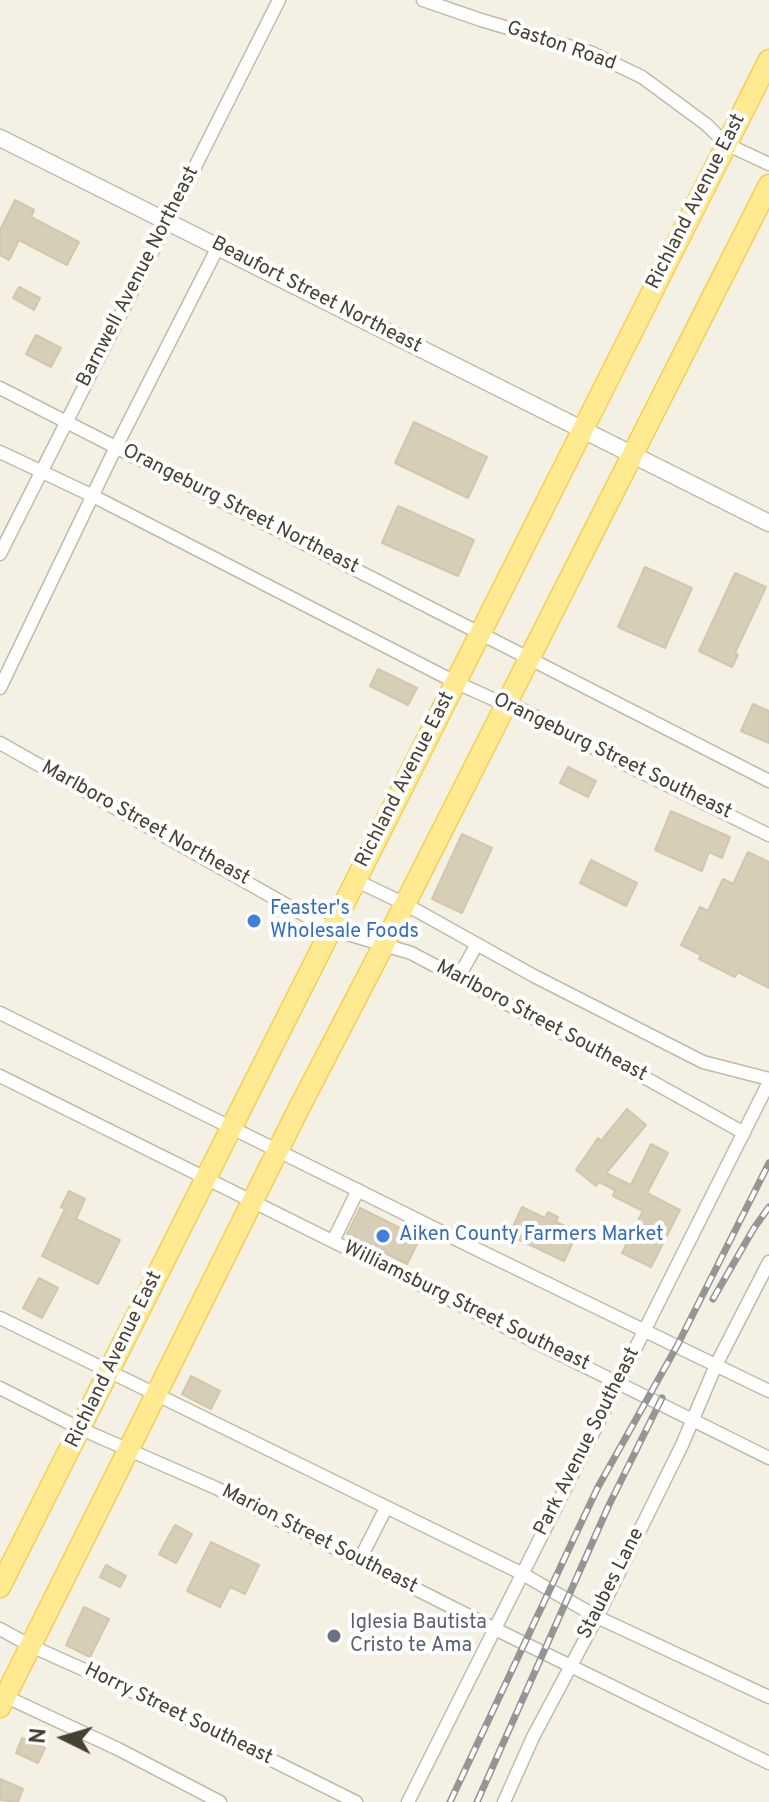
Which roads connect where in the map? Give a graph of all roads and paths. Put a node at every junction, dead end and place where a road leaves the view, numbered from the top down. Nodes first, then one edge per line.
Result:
1 (279, 0) edge
2 (423, 0) edge
3 (769, 60) edge
4 (0, 138) edge
5 (726, 144) junction
6 (769, 164) edge
7 (769, 185) edge
8 (167, 221) junction
9 (218, 247) junction
10 (0, 388) edge
11 (66, 421) junction
12 (581, 431) junction
13 (116, 447) junction
14 (0, 452) edge
15 (631, 455) junction
16 (41, 472) junction
17 (93, 496) junction
18 (769, 523) edge
19 (0, 554) edge
20 (479, 633) junction
21 (529, 657) junction
22 (455, 682) junction
23 (0, 688) edge
24 (506, 705) junction
25 (0, 743) edge
26 (769, 781) edge
27 (769, 835) edge
28 (355, 880) junction
29 (405, 904) junction
30 (331, 929) junction
31 (477, 944) junction
32 (384, 945) junction
33 (458, 978) junction
34 (0, 1013) edge
35 (0, 1076) edge
36 (769, 1080) edge
37 (232, 1126) junction
38 (744, 1133) junction
39 (278, 1149) junction
40 (205, 1179) junction
41 (358, 1190) junction
42 (253, 1201) junction
43 (333, 1241) junction
44 (769, 1262) edge
45 (0, 1318) edge
46 (644, 1330) junction
47 (716, 1365) junction
48 (108, 1373) junction
49 (617, 1382) junction
50 (0, 1388) edge
51 (769, 1391) edge
52 (156, 1395) junction
53 (693, 1419) junction
54 (81, 1429) junction
55 (129, 1449) junction
56 (769, 1458) edge
57 (386, 1508) junction
58 (359, 1561) junction
59 (521, 1573) junction
60 (0, 1587) edge
61 (597, 1617) junction
62 (0, 1629) edge
63 (495, 1629) junction
64 (31, 1646) junction
65 (571, 1665) junction
66 (769, 1697) edge
67 (2, 1699) edge
68 (769, 1763) edge
69 (220, 1802) edge
70 (356, 1802) edge
71 (408, 1802) edge
72 (504, 1802) edge

1 - 8 street, Barnwell Avenue Northeast
2 - 5 street, Gaston Road
3 - 5 main road, Richland Avenue East
4 - 8 street, Beaufort Street Northeast
5 - 6 street, Gaston Road
5 - 12 main road, Richland Avenue East
7 - 15 main road
8 - 9 street, Beaufort Street Northeast
8 - 11 street, Barnwell Avenue Northeast
9 - 12 street, Beaufort Street Northeast
9 - 13 street
10 - 11 street, Orangeburg Street Northeast
11 - 13 street, Orangeburg Street Northeast
11 - 16 street, Barnwell Avenue Northeast
12 - 15 street, Beaufort Street Northeast
12 - 20 main road, Richland Avenue East
13 - 17 street
13 - 20 street, Orangeburg Street Northeast
14 - 16 street
15 - 18 street, Beaufort Street Northeast
15 - 21 main road
16 - 17 street
16 - 19 street, Barnwell Avenue Northeast
17 - 22 street
17 - 23 street
20 - 21 street, Orangeburg Street Northeast
20 - 22 main road, Richland Avenue East
21 - 24 main road
21 - 26 street
22 - 24 street, Orangeburg Street Southeast
22 - 28 main road, Richland Avenue East
24 - 27 street, Orangeburg Street Southeast
24 - 29 main road
25 - 30 street, Marlboro Street Northeast
28 - 29 street, Marlboro Street Southeast
28 - 30 main road, Richland Avenue East
29 - 31 street, Marlboro Street Southeast
29 - 32 main road
30 - 32 street, Marlboro Street Southeast
30 - 37 main road, Richland Avenue East
31 - 33 street
31 - 36 street, Marlboro Street Southeast
32 - 33 street, Marlboro Street Southeast
32 - 39 main road
33 - 38 street, Marlboro Street Southeast
34 - 37 street
35 - 40 street, Williamsburg Street Southeast
36 - 38 street, Park Avenue Southeast
37 - 39 street
37 - 40 main road, Richland Avenue East
38 - 46 street, Park Avenue Southeast
39 - 41 street
39 - 42 main road
40 - 42 street, Williamsburg Street Southeast
40 - 48 main road, Richland Avenue East
41 - 43 street
41 - 46 street
42 - 43 street, Williamsburg Street Southeast
42 - 52 main road
43 - 49 street, Williamsburg Street Southeast
44 - 47 street
45 - 48 street
46 - 47 street
46 - 49 street, Park Avenue Southeast
47 - 51 street
47 - 53 street, Staubes Lane
48 - 52 street
48 - 54 main road, Richland Avenue East
49 - 53 street, Williamsburg Street Southeast
49 - 59 street, Park Avenue Southeast
50 - 54 street, Marion Street Southeast
52 - 55 main road
52 - 57 street
53 - 56 street, Williamsburg Street Southeast
53 - 61 street, Staubes Lane
54 - 55 street, Marion Street Southeast
54 - 60 main road, Richland Avenue East
55 - 58 street, Marion Street Southeast
55 - 64 main road
57 - 58 street
57 - 59 street
58 - 63 street, Marion Street Southeast
59 - 61 street
59 - 63 street, Park Avenue Southeast
61 - 65 street, Staubes Lane
61 - 66 street
62 - 64 street, Horry Street Southeast
63 - 65 street, Marion Street Southeast
63 - 71 street, Park Avenue Southeast
64 - 67 main road
64 - 70 street, Horry Street Southeast
65 - 68 street, Marion Street Southeast
65 - 72 street, Staubes Lane
67 - 69 street

